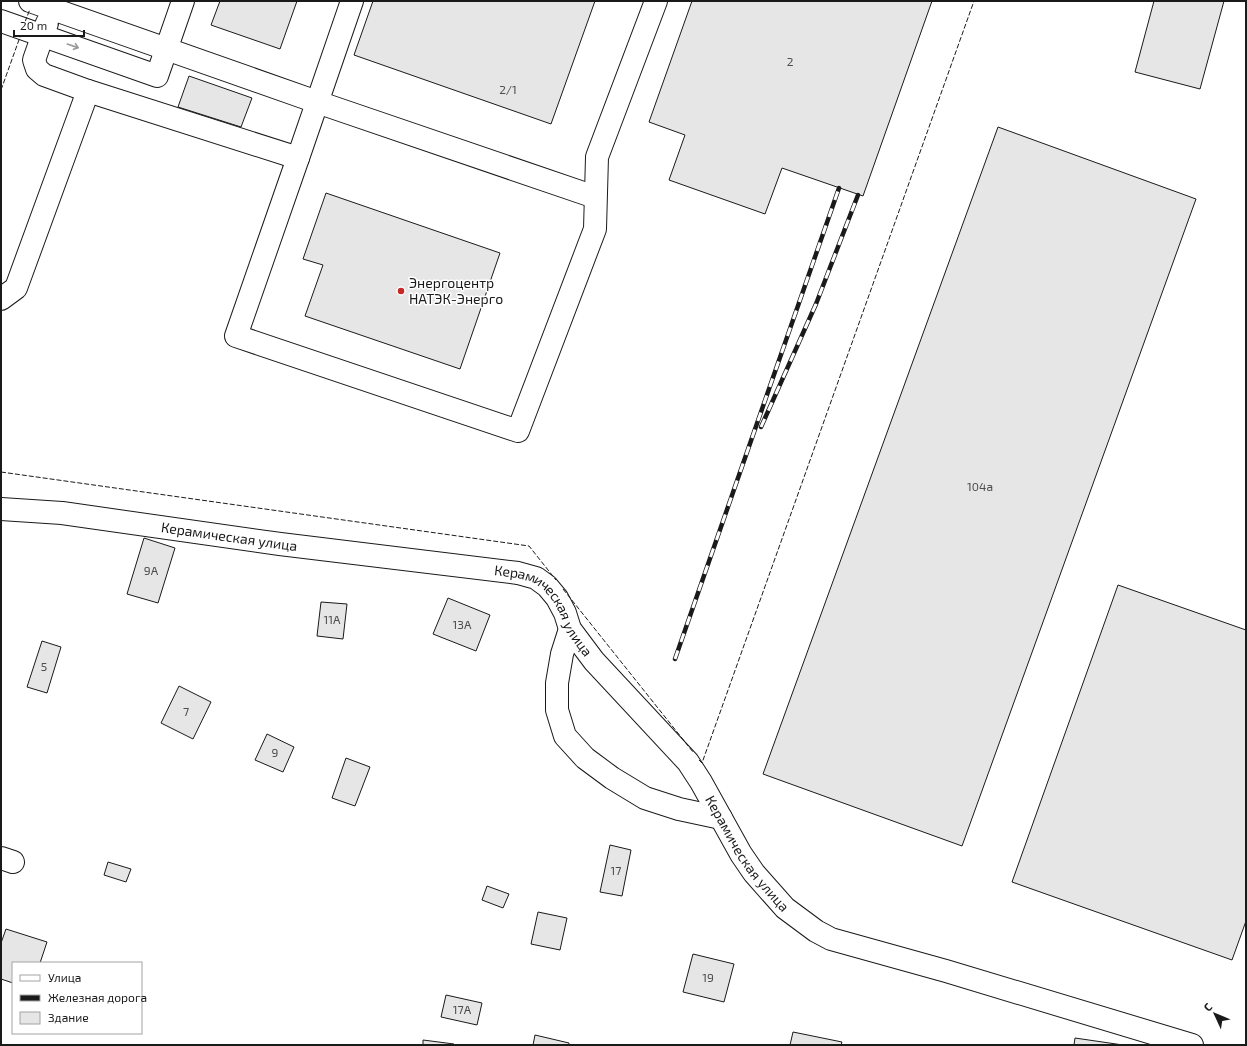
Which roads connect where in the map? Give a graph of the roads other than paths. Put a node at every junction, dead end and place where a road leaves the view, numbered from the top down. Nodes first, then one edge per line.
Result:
1 (30, 1) edge
2 (183, 1) edge
3 (352, 1) edge
4 (656, 1) edge
5 (52, 9) junction
6 (1, 21) edge
7 (42, 36) junction
8 (166, 50) junction
9 (88, 91) junction
10 (317, 102) junction
11 (298, 158) junction
12 (595, 197) junction
13 (1, 299) edge
14 (1, 510) edge
15 (570, 629) junction
16 (721, 818) junction
17 (1192, 1045) edge

1 - 5 street
2 - 8 street
3 - 10 street
4 - 12 street
5 - 7 street
5 - 8 street
6 - 7 street
7 -> 8 street
7 - 9 street
8 - 10 street
9 - 11 street
9 - 13 street
10 - 11 street
10 - 12 street
11 - 12 street
14 - 15 street, Керамическая улица
15 - 16 street, Керамическая улица
15 - 16 street
16 - 17 street, Керамическая улица

